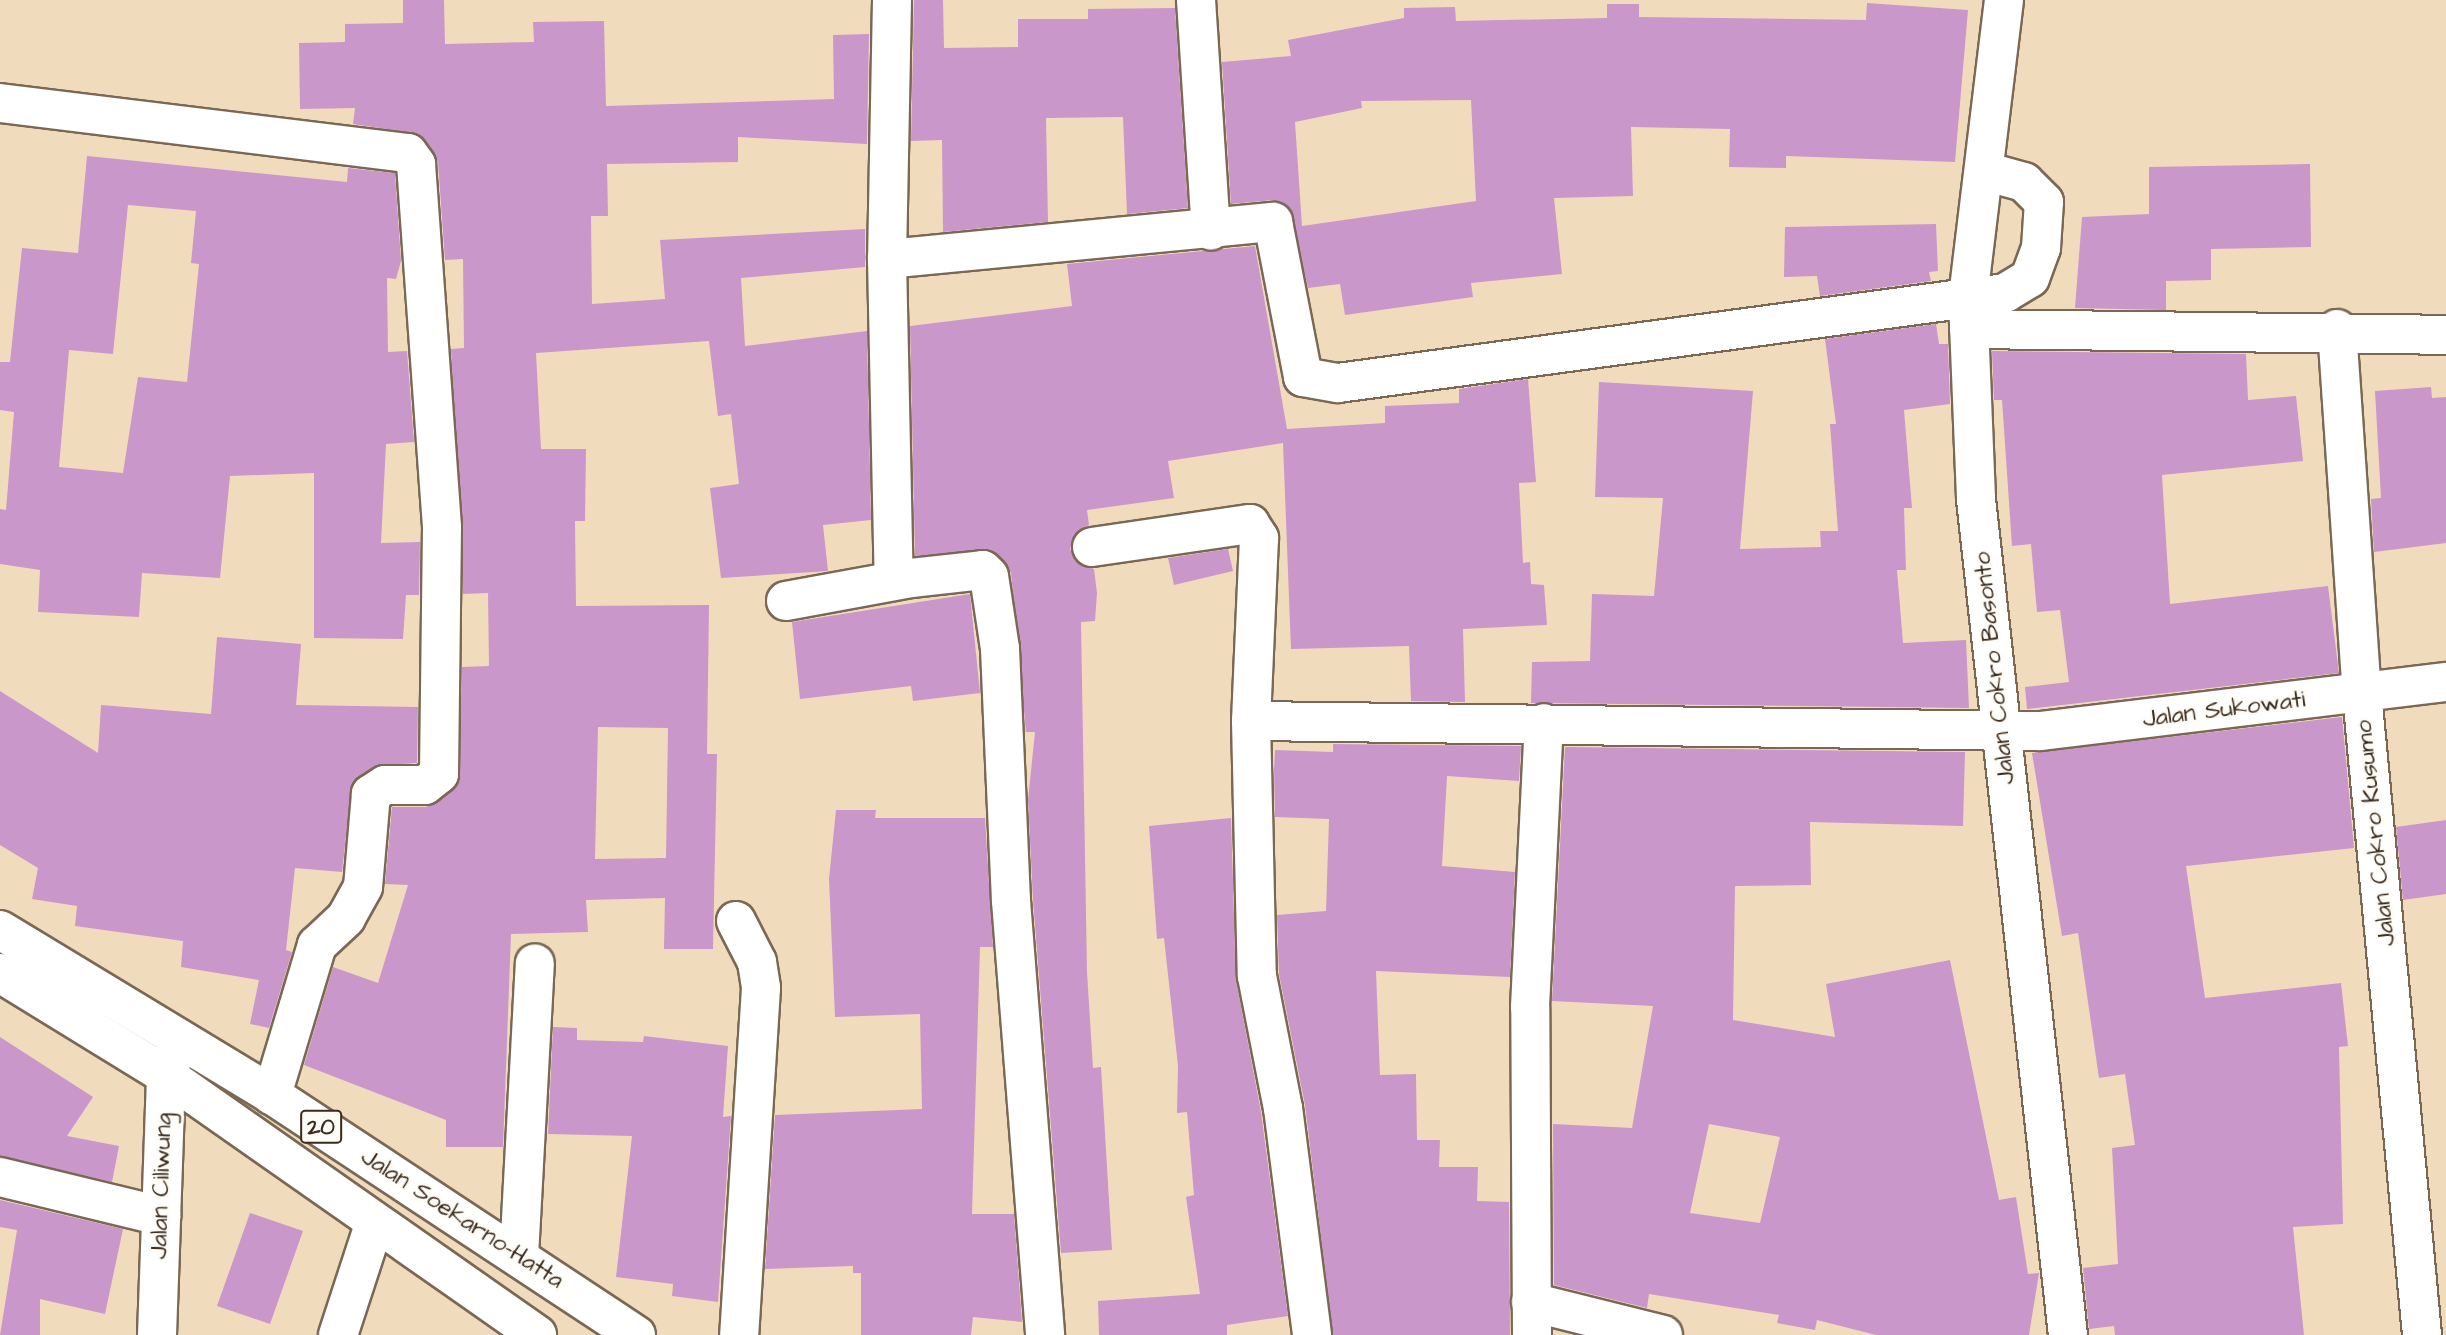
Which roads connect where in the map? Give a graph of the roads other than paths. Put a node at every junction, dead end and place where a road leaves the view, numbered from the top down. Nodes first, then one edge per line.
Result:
1 (892, 0) edge
2 (1196, 0) edge
3 (2004, 0) edge
4 (0, 103) edge
5 (1984, 171) junction
6 (1211, 231) junction
7 (887, 259) junction
8 (1968, 314) junction
9 (2337, 330) junction
10 (2446, 335) edge
11 (1091, 547) dead end
12 (894, 580) junction
13 (786, 601) dead end
14 (2446, 682) edge
15 (2362, 694) junction
16 (1251, 721) junction
17 (1544, 723) junction
18 (2002, 732) junction
19 (737, 921) dead end
20 (0, 930) edge
21 (535, 963) dead end
22 (0, 973) edge
23 (180, 1040) junction
24 (166, 1076) junction
25 (272, 1095) junction
26 (0, 1177) edge
27 (161, 1216) junction
28 (374, 1225) junction
29 (519, 1256) junction
30 (1532, 1318) edge
31 (157, 1335) edge
32 (338, 1335) edge
33 (537, 1335) edge
34 (636, 1335) edge
35 (739, 1335) edge
36 (1045, 1335) edge
37 (1312, 1335) edge
38 (1663, 1335) edge
39 (2067, 1335) edge
40 (2422, 1335) edge

1 - 7 main road
2 - 6 main road
3 - 5 main road, Jalan Cokro Basonto
4 - 25 main road
5 - 8 main road, Jalan Cokro Basonto
5 - 8 main road
6 - 7 main road
6 - 8 main road
7 - 12 main road
8 - 9 main road
8 - 18 main road, Jalan Cokro Basonto
9 - 10 main road
9 - 15 main road, Jalan Cokro Kusumo
11 - 16 main road
12 - 13 main road
12 - 36 main road
14 - 15 main road, Jalan Sukowati
15 - 18 main road, Jalan Sukowati
15 - 40 main road, Jalan Cokro Kusumo
16 - 17 main road, Jalan Sukowati
16 - 37 main road
17 - 18 main road, Jalan Sukowati
17 - 30 main road
18 - 39 main road, Jalan Cokro Basonto
19 - 35 main road
20 - 23 main road, Jalan Soekarno-Hatta / 20
21 - 29 main road
22 - 24 main road, Jalan Soekarno-Hatta / 20
23 - 24 main road, Jalan Ciliwung
23 - 25 main road, Jalan Soekarno-Hatta / 20
24 - 27 main road, Jalan Ciliwung
24 - 28 main road, Jalan Soekarno-Hatta / 20
25 - 29 main road, Jalan Soekarno-Hatta / 20
26 - 27 main road
27 - 31 main road, Jalan Ciliwung
28 - 32 main road
28 - 33 main road, Jalan Soekarno-Hatta / 20
29 - 34 main road, Jalan Soekarno-Hatta / 20
30 - 38 main road

